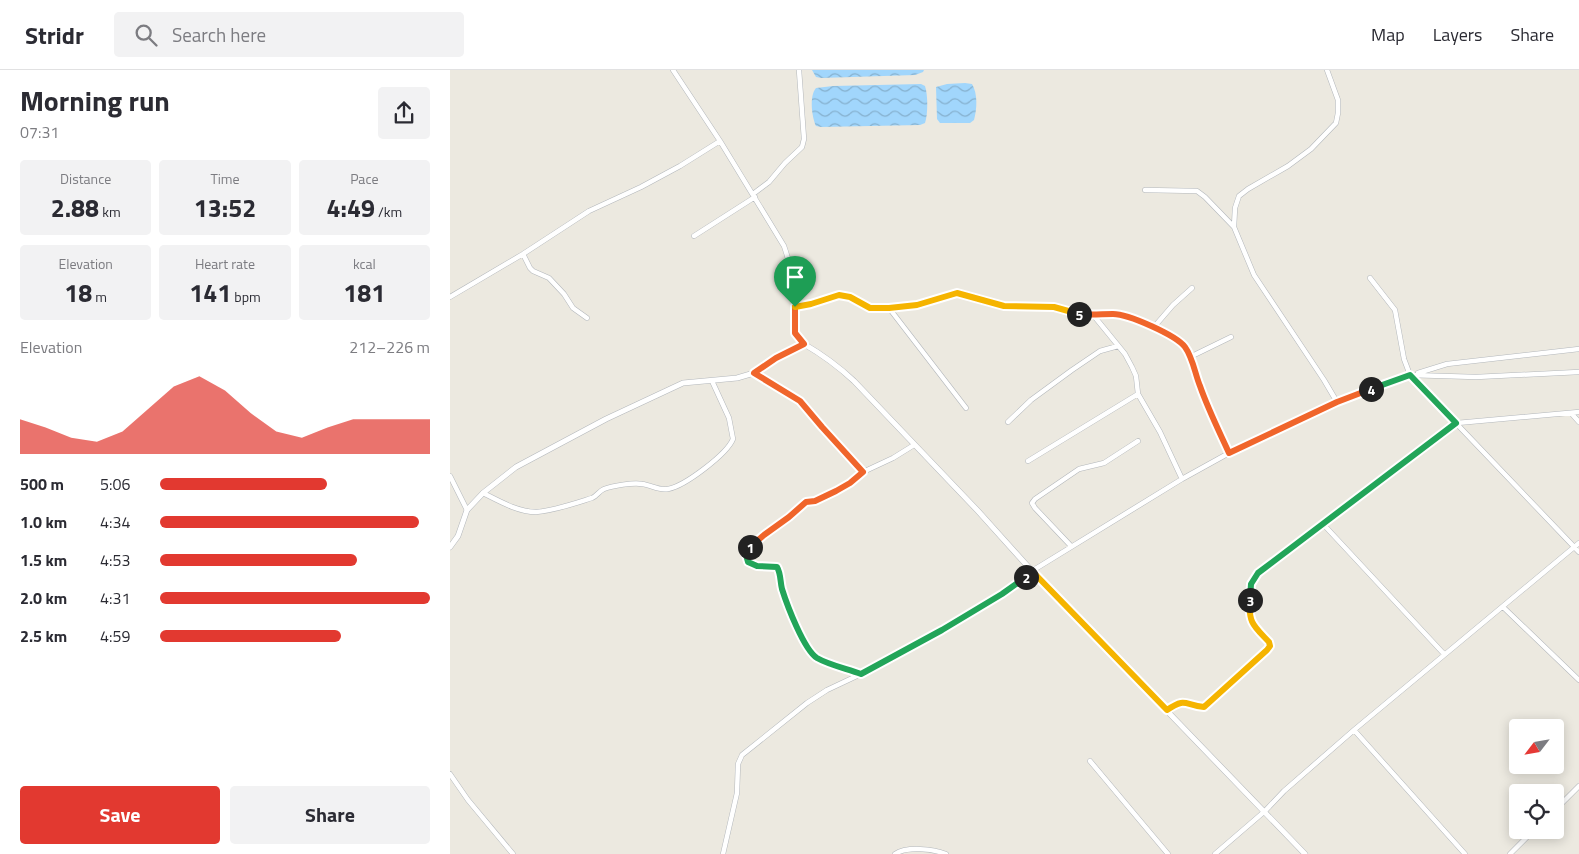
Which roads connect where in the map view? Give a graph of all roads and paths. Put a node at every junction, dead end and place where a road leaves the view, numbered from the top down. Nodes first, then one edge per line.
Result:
1 (673, 70) edge
2 (799, 70) edge
3 (1327, 70) edge
4 (720, 141) junction
5 (1145, 190) dead end
6 (754, 195) junction
7 (1234, 227) junction
8 (694, 236) dead end
9 (523, 254) junction
10 (1370, 278) dead end
11 (1192, 288) dead end
12 (450, 297) edge
13 (795, 307) junction
14 (889, 308) junction
15 (1094, 316) junction
16 (587, 318) dead end
17 (1154, 328) junction
18 (1231, 337) dead end
19 (804, 344) junction
20 (1118, 346) junction
21 (1579, 349) edge
22 (1190, 357) junction
23 (1579, 372) edge
24 (754, 373) junction
25 (1412, 375) junction
26 (712, 381) junction
27 (1138, 394) junction
28 (1337, 402) junction
29 (966, 408) dead end
30 (1579, 412) edge
31 (1570, 413) junction
32 (1008, 422) dead end
33 (1579, 422) edge
34 (1456, 423) junction
35 (1138, 441) dead end
36 (914, 445) junction
37 (1229, 453) junction
38 (1028, 461) dead end
39 (863, 472) junction
40 (450, 476) edge
41 (1182, 479) junction
42 (483, 493) junction
43 (467, 510) junction
44 (1323, 524) junction
45 (1579, 543) edge
46 (1071, 546) junction
47 (450, 547) edge
48 (1574, 547) junction
49 (1579, 552) edge
50 (1032, 571) junction
51 (1503, 607) junction
52 (1444, 654) junction
53 (861, 674) junction
54 (1579, 680) edge
55 (1167, 710) junction
56 (1354, 730) junction
57 (1090, 760) dead end
58 (450, 774) edge
59 (1579, 786) edge
60 (1564, 801) edge
61 (1265, 811) junction
62 (1525, 839) edge
63 (509, 853) edge
64 (723, 854) edge
65 (895, 854) edge
66 (946, 854) edge
67 (1168, 854) edge
68 (1215, 854) edge
69 (1305, 854) edge
70 (1465, 854) edge
71 (1510, 854) edge

1 - 4 street
2 - 6 street
3 - 7 street
4 - 6 street
4 - 9 street
5 - 7 street
6 - 8 street
6 - 13 street
7 - 28 street
9 - 12 street
9 - 16 street
10 - 25 street
11 - 17 street
13 - 14 street
13 - 19 street
14 - 15 street
14 - 29 street
15 - 17 street
15 - 20 street
17 - 22 street
18 - 22 street
19 - 24 street
19 - 36 street
20 - 27 street
20 - 32 street
21 - 25 street
22 - 37 street
23 - 25 street
24 - 26 street
24 - 39 street
25 - 28 street
25 - 34 street
26 - 42 street
26 - 42 street
27 - 38 street
27 - 41 street
28 - 37 street
30 - 31 street
31 - 33 street
31 - 34 street
34 - 44 street
34 - 48 street
35 - 46 street
36 - 39 street
36 - 50 street
37 - 41 street
39 - 53 street
40 - 43 street
41 - 46 street
42 - 43 street
43 - 47 street
44 - 52 street
44 - 55 street
45 - 48 street
46 - 50 street
48 - 49 street
48 - 51 street
50 - 53 street
50 - 55 street
51 - 52 street
51 - 54 street
52 - 56 street
53 - 64 street
55 - 61 street
56 - 61 street
56 - 70 street
57 - 67 street
58 - 63 street
59 - 60 street
61 - 68 street
61 - 69 street
62 - 71 street
65 - 66 street

